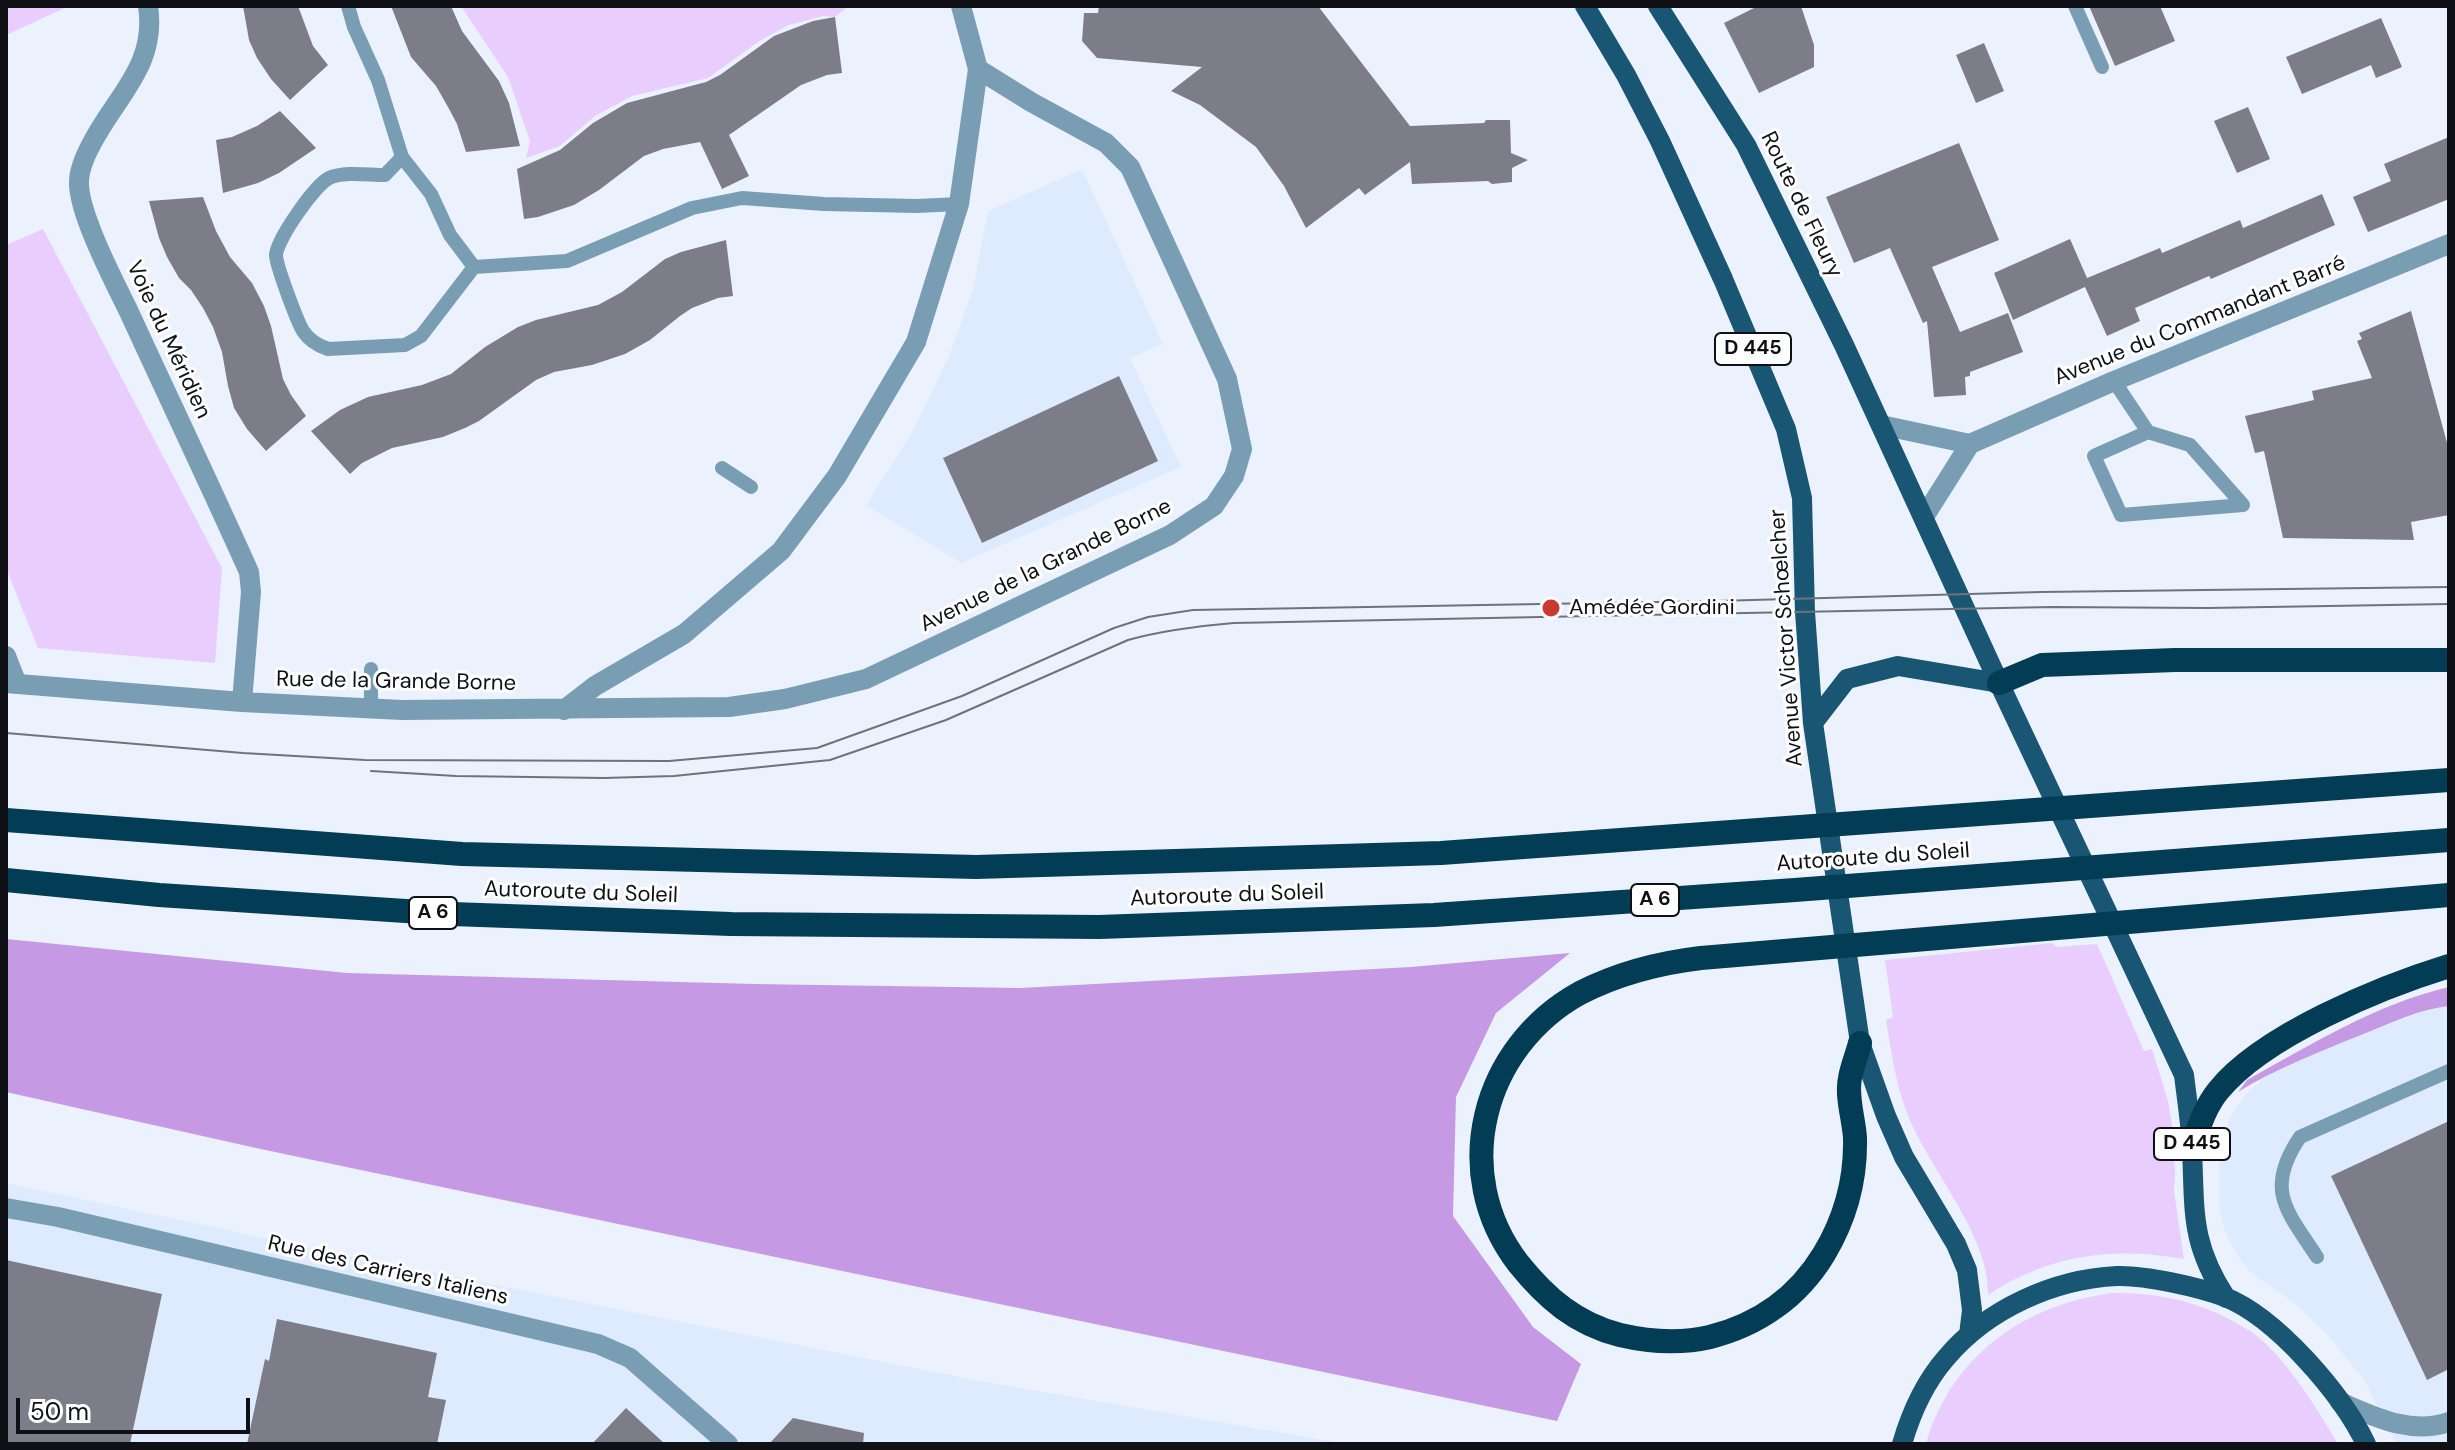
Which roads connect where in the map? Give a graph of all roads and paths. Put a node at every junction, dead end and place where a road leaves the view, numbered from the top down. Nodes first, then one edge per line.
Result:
1 (148, 6) edge
2 (348, 6) edge
3 (961, 6) edge
4 (1585, 6) edge
5 (2075, 6) edge
6 (1661, 10) edge
7 (2102, 67) dead end
8 (978, 69) junction
9 (402, 157) junction
10 (959, 204) junction
11 (2449, 244) edge
12 (474, 267) junction
13 (2114, 381) junction
14 (1881, 425) junction
15 (2148, 432) junction
16 (1970, 444) junction
17 (722, 468) dead end
18 (751, 487) dead end
19 (1924, 517) junction
20 (6, 656) edge
21 (2449, 660) edge
22 (371, 669) dead end
23 (11, 683) edge
24 (1999, 683) junction
25 (785, 699) joint
26 (242, 702) junction
27 (371, 709) junction
28 (564, 710) junction
29 (1813, 723) junction
30 (2449, 780) edge
31 (6, 820) edge
32 (2449, 840) edge
33 (6, 880) edge
34 (2449, 895) edge
35 (2449, 966) edge
36 (1860, 1043) junction
37 (2449, 1071) edge
38 (2192, 1146) junction
39 (6, 1208) edge
40 (2317, 1257) dead end
41 (2226, 1298) junction
42 (1969, 1335) junction
43 (2340, 1402) junction
44 (2449, 1422) edge
45 (728, 1444) edge
46 (1902, 1444) edge
47 (2366, 1444) edge

1 - 26 street, Voie du Méridien
2 - 9 lane
3 - 8 street
4 - 29 main road, Avenue Victor Schœlcher / D 445
5 - 7 lane
6 - 14 main road, Route de Fleury / D 445
8 - 10 street
8 - 25 street, Avenue de la Grande Borne
9 - 12 lane
9 - 12 lane
10 - 12 lane
10 - 28 street
11 - 13 street, Avenue du Commandant Barré
13 - 15 lane
13 - 16 street, Avenue du Commandant Barré
14 - 16 street
14 - 19 main road, D 445
15 - 15 lane
16 - 19 street
17 - 18 lane
19 - 24 main road, D 445
20 - 23 street
21 - 24 highway
22 - 27 lane
23 - 26 street, Rue de la Grande Borne
24 - 29 main road
24 - 38 main road, D 445
25 - 28 street, Rue de la Grande Borne
26 - 27 street, Rue de la Grande Borne
27 - 28 street, Rue de la Grande Borne
29 - 36 main road, Avenue Victor Schœlcher / D 445
30 - 31 highway, Autoroute du Soleil
32 - 33 highway, Autoroute du Soleil / A 6
34 - 36 highway
35 - 38 highway
36 - 42 main road, Avenue Victor Schœlcher / D 445
37 - 40 lane
38 - 41 main road, D 445
39 - 45 street, Rue des Carriers Italiens
41 - 42 main road
41 - 43 main road
42 - 46 main road
43 - 44 street
43 - 47 main road

